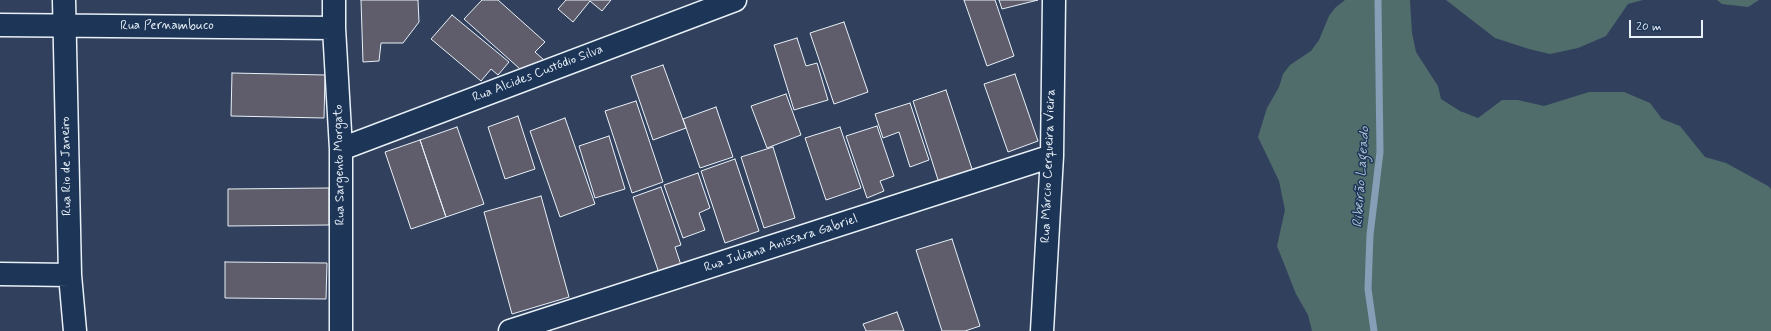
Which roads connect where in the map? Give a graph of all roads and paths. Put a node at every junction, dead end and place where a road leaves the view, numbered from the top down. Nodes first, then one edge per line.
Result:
1 (64, 0) edge
2 (334, 0) edge
3 (735, 0) edge
4 (1054, 0) edge
5 (0, 25) edge
6 (64, 26) junction
7 (334, 28) junction
8 (341, 149) junction
9 (1052, 156) junction
10 (0, 274) edge
11 (70, 275) junction
12 (75, 331) edge
13 (341, 331) edge
14 (510, 331) edge
15 (1042, 331) edge

1 - 6 street, Rua Rio de Janeiro
2 - 7 street, Rua Sargento Morgato
3 - 8 street, Rua Alcides Custódio Silva
4 - 9 street, Rua Márcio Cerqueira Vieira
5 - 6 street, Rua Pernambuco
6 - 7 street, Rua Pernambuco
6 - 11 street, Rua Rio de Janeiro
7 - 8 street, Rua Sargento Morgato
8 - 13 street, Rua Sargento Morgato
9 - 14 street, Rua Juliana Anissara Gabriel
9 - 15 street, Rua Márcio Cerqueira Vieira
10 - 11 street
11 - 12 street, Rua Rio de Janeiro

